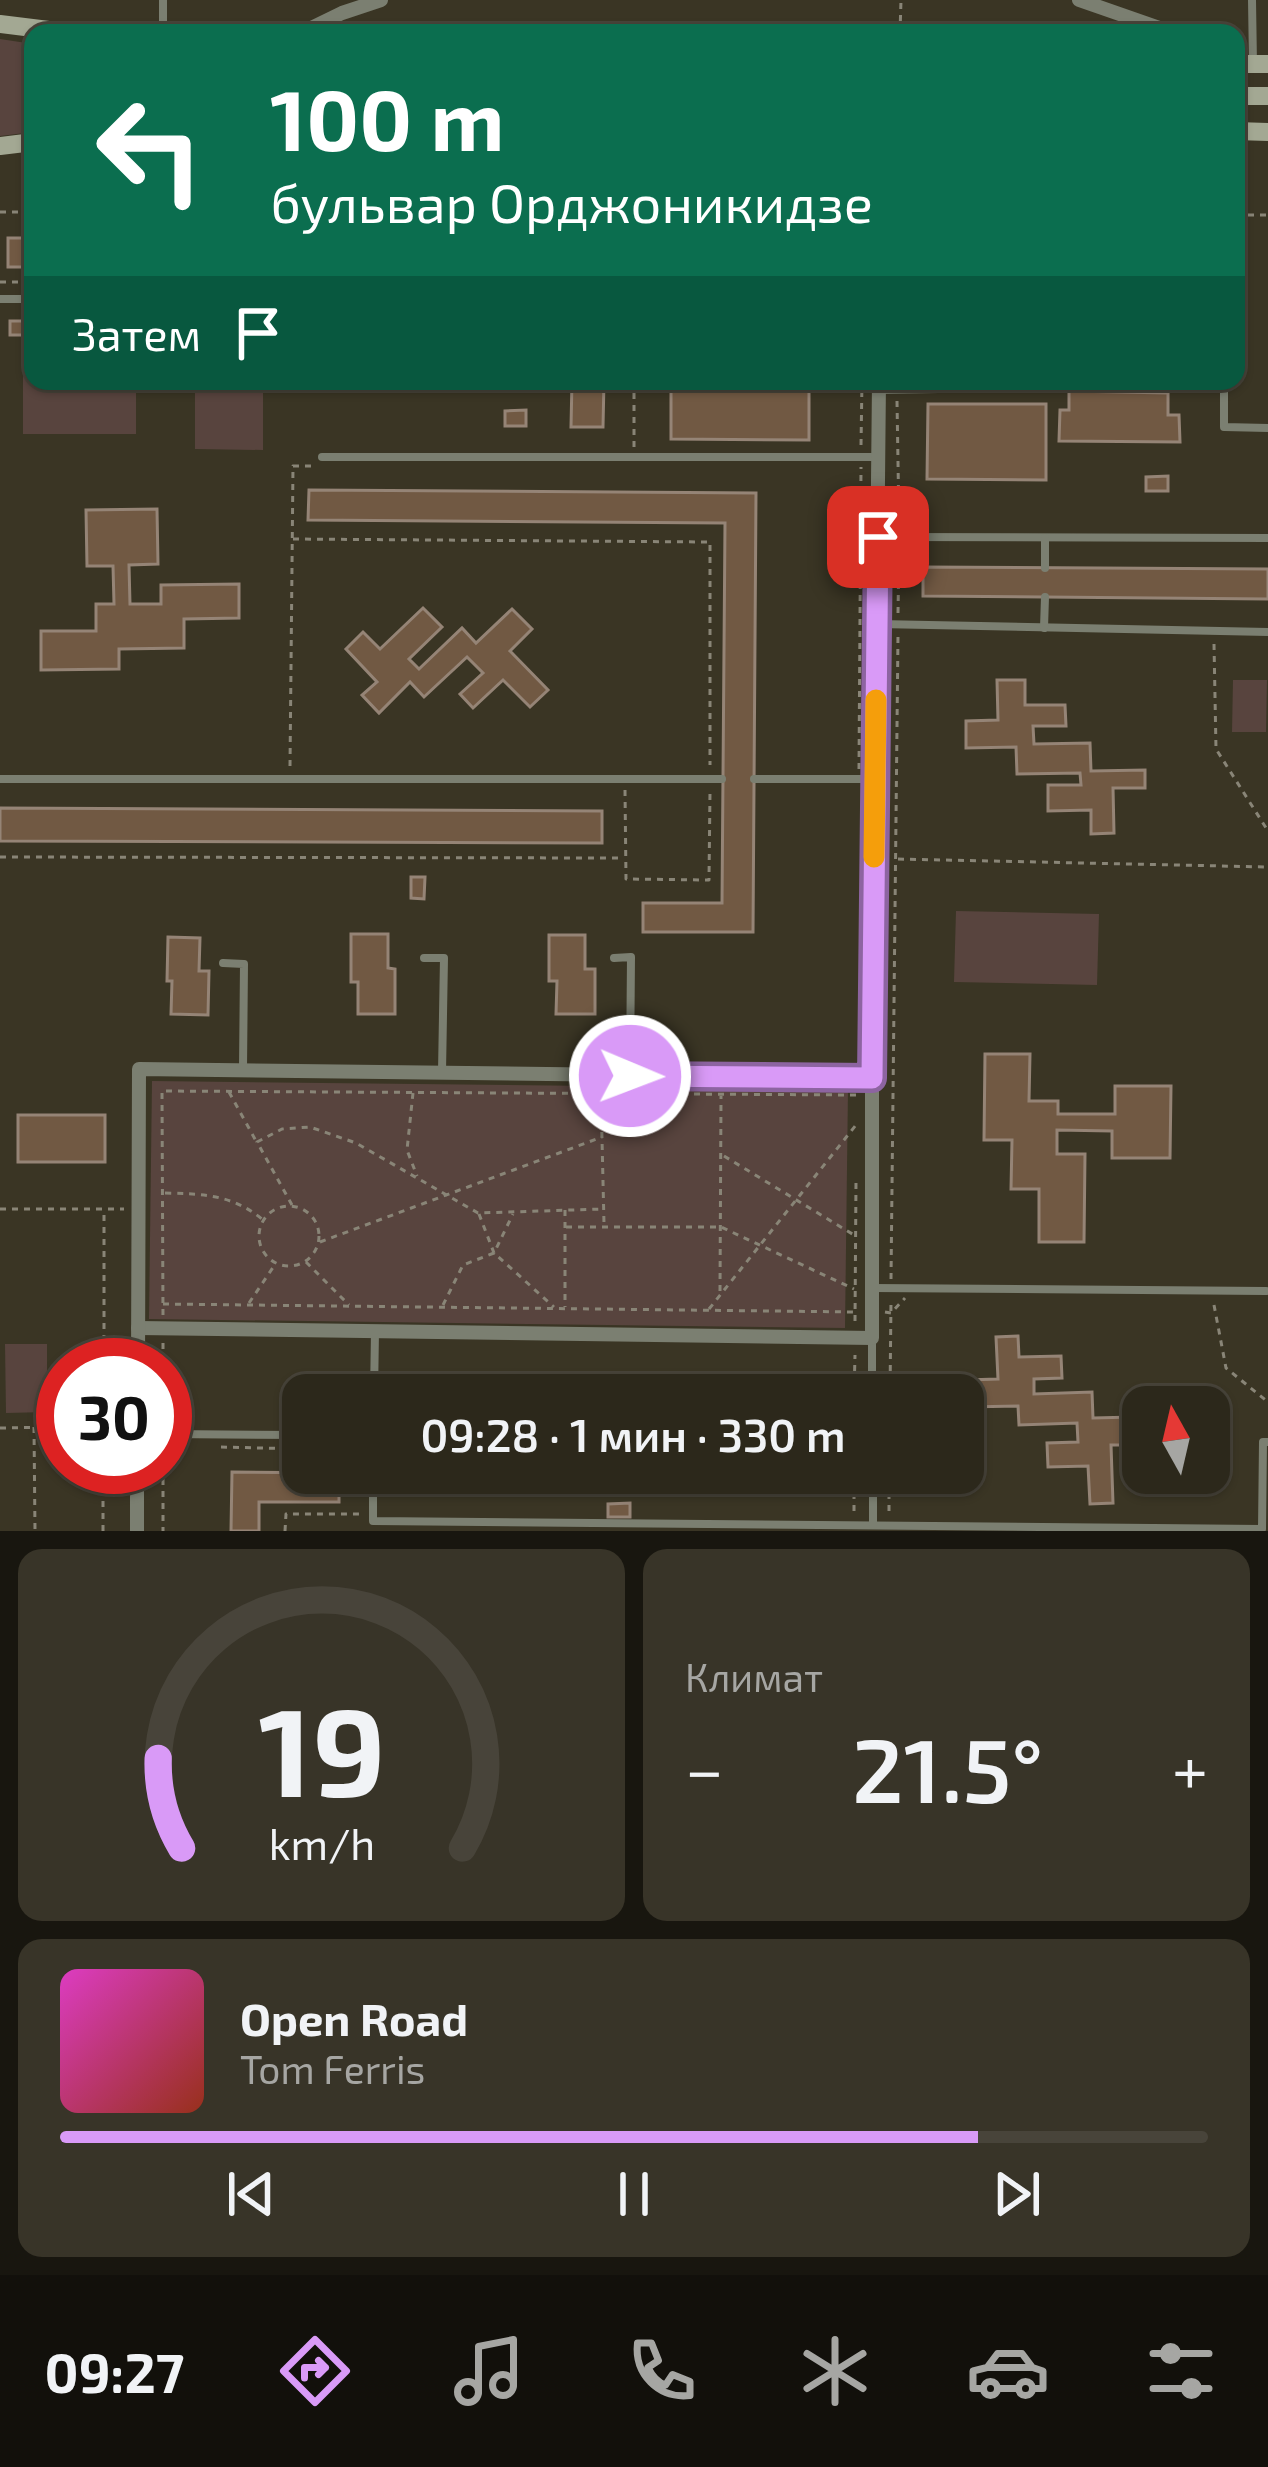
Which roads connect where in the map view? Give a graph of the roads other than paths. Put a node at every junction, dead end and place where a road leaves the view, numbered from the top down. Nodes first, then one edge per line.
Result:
1 (381, 0) edge
2 (1079, 0) edge
3 (1252, 0) edge
4 (342, 6) edge
5 (315, 24) edge
6 (1148, 24) edge
7 (1248, 63) edge
8 (879, 390) edge
9 (1224, 390) edge
10 (1268, 428) edge
11 (322, 457) dead end
12 (878, 458) junction
13 (878, 537) junction
14 (1045, 538) junction
15 (1268, 538) edge
16 (1045, 568) dead end
17 (1045, 597) dead end
18 (877, 624) junction
19 (1044, 628) junction
20 (1268, 632) edge
21 (0, 779) edge
22 (722, 779) dead end
23 (754, 779) dead end
24 (875, 779) junction
25 (424, 958) dead end
26 (614, 958) dead end
27 (223, 963) dead end
28 (243, 1070) junction
29 (442, 1073) junction
30 (630, 1076) junction
31 (872, 1078) junction
32 (864, 1289) junction
33 (1266, 1291) edge
34 (138, 1328) junction
35 (376, 1331) junction
36 (138, 1338) edge
37 (872, 1338) junction
38 (375, 1374) edge
39 (872, 1374) edge
40 (192, 1434) edge
41 (282, 1435) edge
42 (1268, 1442) edge
43 (137, 1494) edge
44 (373, 1494) edge
45 (873, 1494) edge
46 (873, 1525) junction
47 (136, 1531) edge

1 - 4 street
2 - 6 street
3 - 7 lane
4 - 5 street
8 - 12 street
9 - 10 lane
11 - 12 lane
12 - 13 street
13 - 14 lane
13 - 18 street
14 - 15 lane
14 - 16 lane
17 - 19 lane
18 - 19 lane
18 - 24 street
19 - 20 lane
21 - 22 lane
23 - 24 lane
24 - 31 street
25 - 29 lane
26 - 30 lane
27 - 28 lane
28 - 29 street
28 - 34 street
29 - 30 street
30 - 31 street
31 - 32 street
32 - 33 lane
32 - 37 street
34 - 35 street
34 - 36 street
35 - 37 street
35 - 38 lane
37 - 39 lane
40 - 41 lane
42 - 46 lane
43 - 47 street
44 - 46 lane
45 - 46 lane

